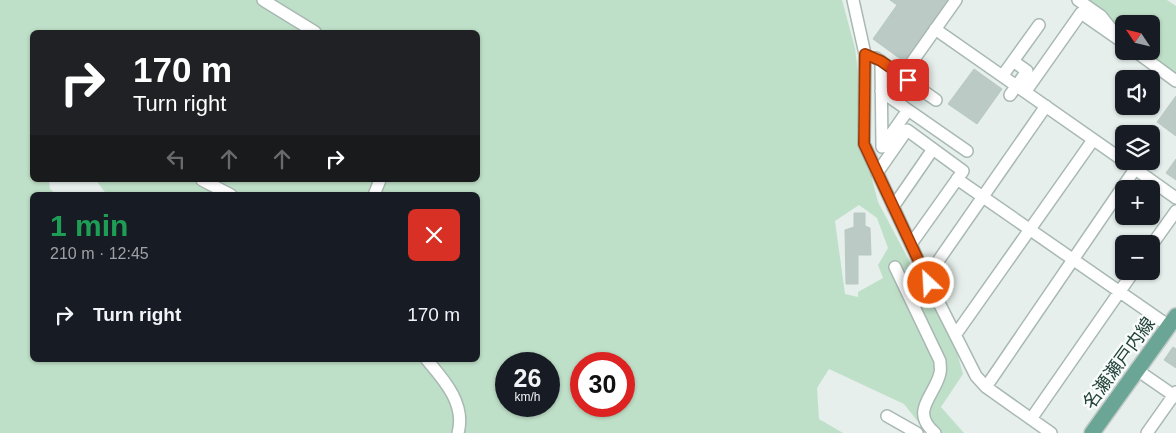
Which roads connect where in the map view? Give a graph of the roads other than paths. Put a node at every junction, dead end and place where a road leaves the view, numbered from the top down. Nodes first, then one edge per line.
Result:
1 (263, 0) edge
2 (853, 0) edge
3 (956, 0) edge
4 (1078, 0) edge
5 (1039, 25) dead end
6 (935, 29) junction
7 (312, 30) edge
8 (1115, 33) edge
9 (1115, 37) edge
10 (865, 54) junction
11 (1147, 60) edge
12 (881, 61) junction
13 (1013, 61) junction
14 (906, 72) dead end
15 (1003, 75) junction
16 (1176, 81) edge
17 (881, 91) junction
18 (1018, 91) junction
19 (936, 100) dead end
20 (1046, 106) junction
21 (908, 110) junction
22 (1094, 140) junction
23 (933, 149) junction
24 (967, 150) dead end
25 (1115, 155) edge
26 (1134, 170) edge
27 (1136, 170) edge
28 (877, 173) junction
29 (957, 179) junction
30 (206, 182) edge
31 (226, 192) edge
32 (983, 197) junction
33 (1176, 198) edge
34 (893, 207) junction
35 (1176, 211) edge
36 (1030, 230) junction
37 (1159, 235) edge
38 (911, 244) junction
39 (1073, 260) junction
40 (895, 267) dead end
41 (927, 277) junction
42 (1128, 280) edge
43 (1119, 292) junction
44 (1173, 321) edge
45 (956, 334) junction
46 (429, 362) edge
47 (1138, 370) junction
48 (986, 387) junction
49 (1175, 395) edge
50 (887, 416) dead end
51 (1031, 419) junction
52 (458, 433) edge
53 (917, 433) edge
54 (935, 433) edge
55 (1051, 433) edge
56 (1092, 433) edge
57 (1147, 433) edge

1 - 7 street
2 - 10 street
3 - 6 street
4 - 8 street
5 - 13 street
6 - 14 street
6 - 15 street
9 - 18 street
10 - 12 street
10 - 28 street
11 - 16 street
12 - 17 street
12 - 19 street
13 - 15 street
13 - 18 street
15 - 18 street
17 - 21 street
17 - 21 street
18 - 20 street
20 - 22 street
20 - 32 street
21 - 24 street
22 - 25 street
22 - 36 street
23 - 28 street
23 - 29 street
23 - 34 street
26 - 39 street
27 - 33 street
28 - 34 street
29 - 32 street
29 - 38 street
30 - 31 street
32 - 36 street
32 - 41 street
34 - 38 street
35 - 37 street
36 - 39 street
36 - 45 street
38 - 41 street
39 - 43 street
39 - 48 street
40 - 54 street
41 - 45 street
42 - 43 street
43 - 44 street
43 - 51 street
44 - 47 main road, 名瀬瀬戸内線
45 - 48 street
46 - 52 street
47 - 49 street
47 - 56 main road, 名瀬瀬戸内線
48 - 51 street
49 - 57 street
50 - 53 street
51 - 55 street

